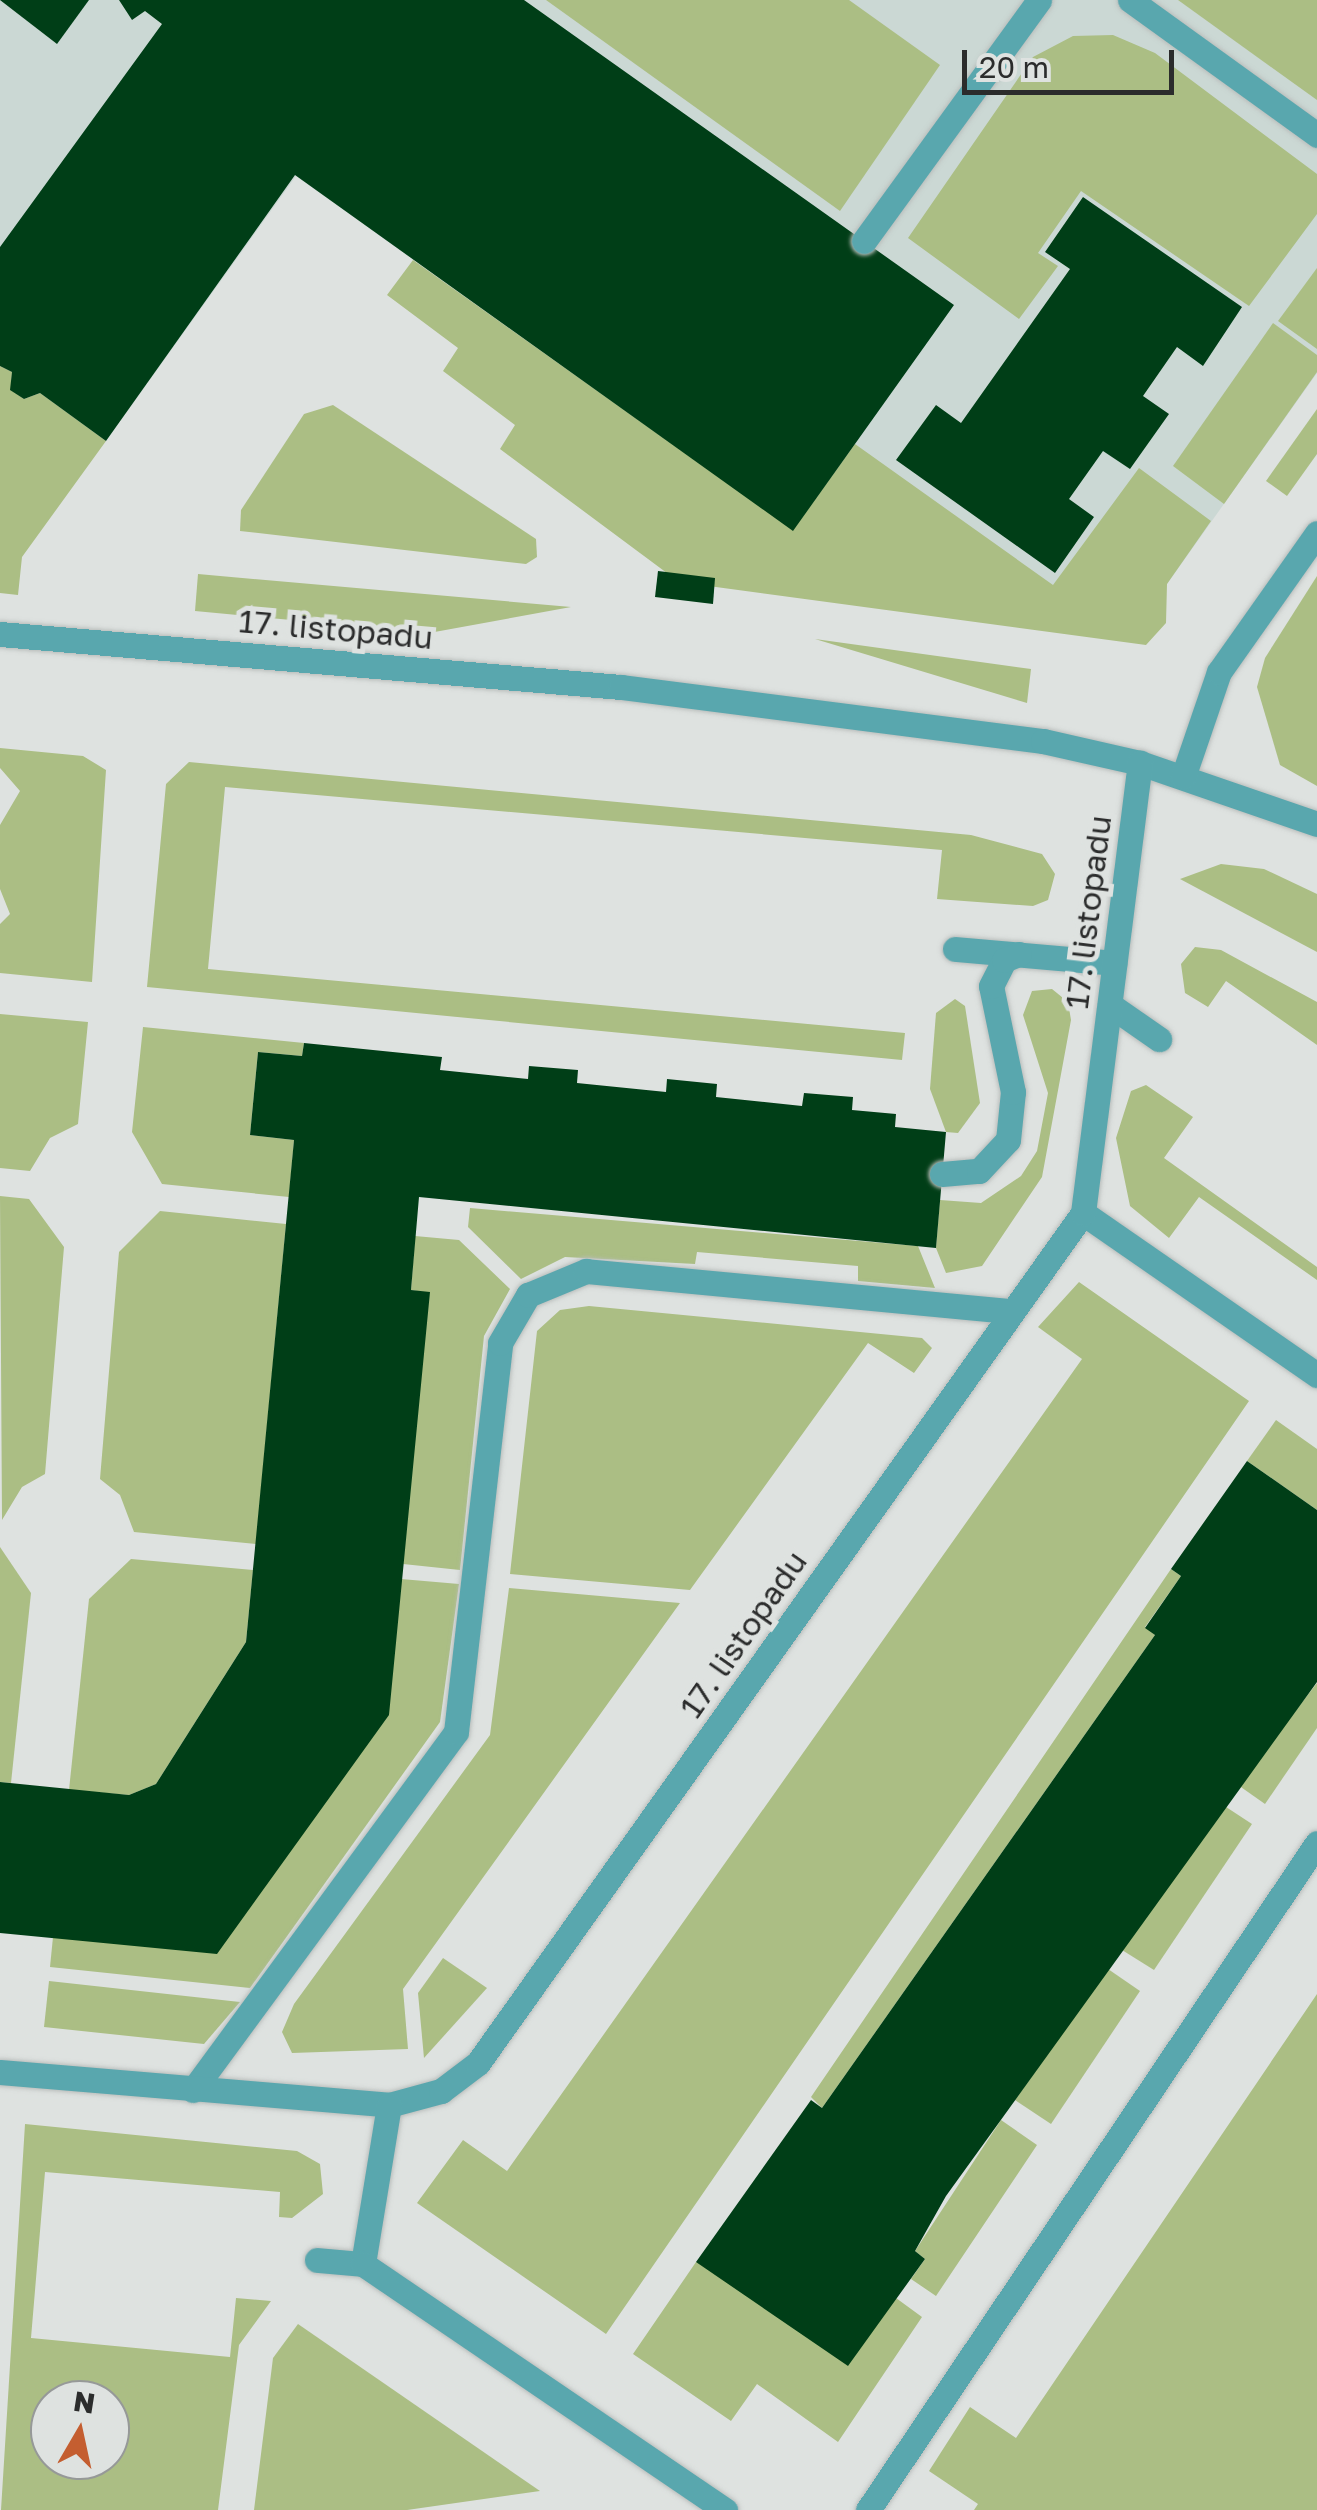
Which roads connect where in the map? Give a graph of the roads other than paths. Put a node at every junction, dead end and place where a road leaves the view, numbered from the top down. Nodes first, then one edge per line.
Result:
1 (1039, 0) edge
2 (1130, 0) edge
3 (1317, 135) edge
4 (864, 242) dead end
5 (1317, 532) edge
6 (0, 634) edge
7 (1140, 763) junction
8 (1183, 777) junction
9 (1317, 824) edge
10 (955, 949) dead end
11 (1019, 954) junction
12 (1114, 963) junction
13 (1110, 1004) junction
14 (1159, 1039) dead end
15 (942, 1174) dead end
16 (1084, 1214) junction
17 (1012, 1311) junction
18 (1317, 1375) edge
19 (1317, 1843) edge
20 (0, 2072) edge
21 (193, 2090) junction
22 (389, 2105) junction
23 (318, 2260) dead end
24 (364, 2264) junction
25 (725, 2510) edge
26 (868, 2510) edge

1 - 4 street
2 - 3 street
5 - 8 street
6 - 7 street, 17. listopadu
7 - 8 street, 17. listopadu
7 - 12 street, 17. listopadu
8 - 9 street, 17. listopadu
10 - 11 street
11 - 12 street
11 - 15 street
12 - 13 street, 17. listopadu
13 - 14 street
13 - 16 street, 17. listopadu
16 - 17 street, 17. listopadu
16 - 18 street
17 - 21 street
17 - 22 street, 17. listopadu
19 - 26 street
20 - 21 street, 17. listopadu
21 - 22 street, 17. listopadu
22 - 24 street
23 - 24 street
24 - 25 street

